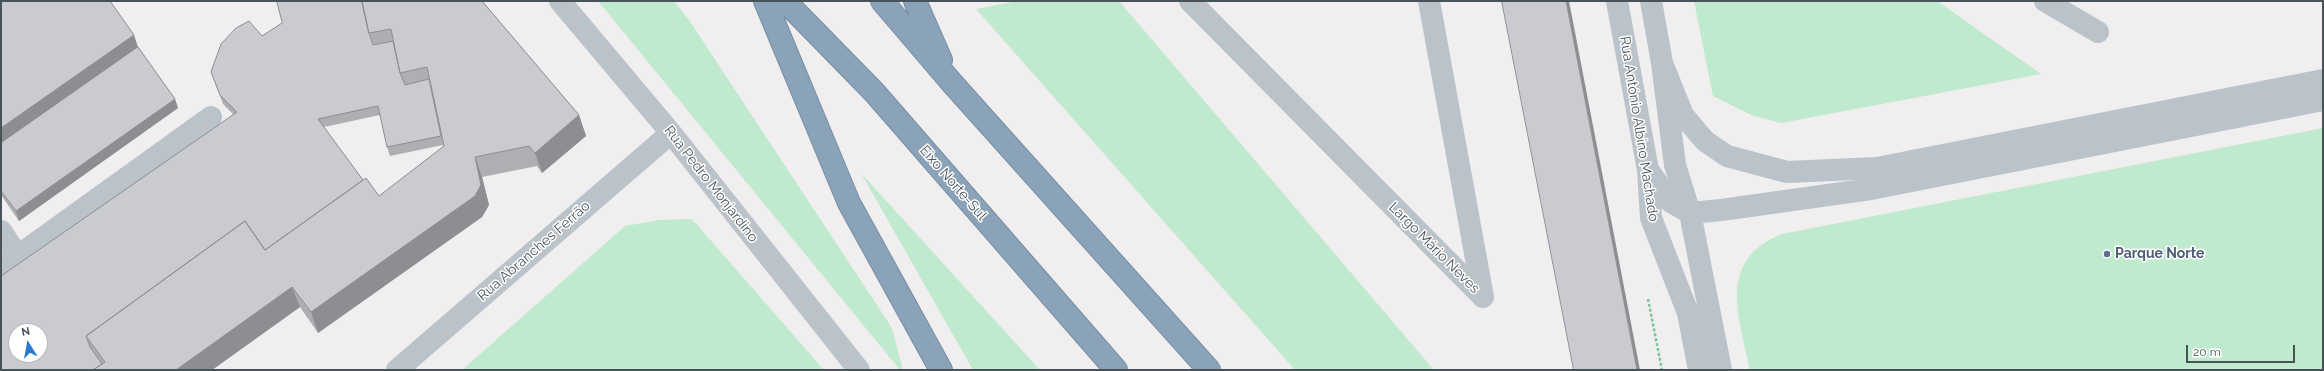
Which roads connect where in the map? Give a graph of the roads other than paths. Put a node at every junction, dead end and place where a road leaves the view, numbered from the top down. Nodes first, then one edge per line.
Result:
1 (560, 1) edge
2 (765, 1) edge
3 (785, 1) edge
4 (882, 1) edge
5 (915, 1) edge
6 (1190, 1) edge
7 (1429, 1) edge
8 (1617, 1) edge
9 (1651, 1) edge
10 (2045, 1) edge
11 (2098, 32) dead end
12 (1662, 63) junction
13 (2323, 80) edge
14 (952, 83) junction
15 (2323, 100) edge
16 (211, 116) dead end
17 (672, 133) junction
18 (1648, 170) junction
19 (1690, 213) junction
20 (1, 231) edge
21 (10, 262) edge
22 (397, 370) edge
23 (859, 370) edge
24 (941, 370) edge
25 (1116, 370) edge
26 (1209, 370) edge
27 (1699, 370) edge
28 (1721, 370) edge

1 - 17 street, Rua Pedro Monjardino
2 - 24 highway
3 - 25 highway, Eixo Norte-Sul
4 - 14 highway
5 - 14 highway
6 - 7 street, Largo Mário Neves
8 - 18 street, Rua António Albino Machado
9 - 12 street
10 - 11 street
12 - 13 street
12 - 19 street
14 - 26 highway
15 - 19 street
16 - 21 street
17 - 22 street, Rua Abranches Ferrão
17 - 23 street, Rua Pedro Monjardino
18 - 19 street
18 - 27 street, Rua António Albino Machado
19 - 28 street
20 - 21 street

